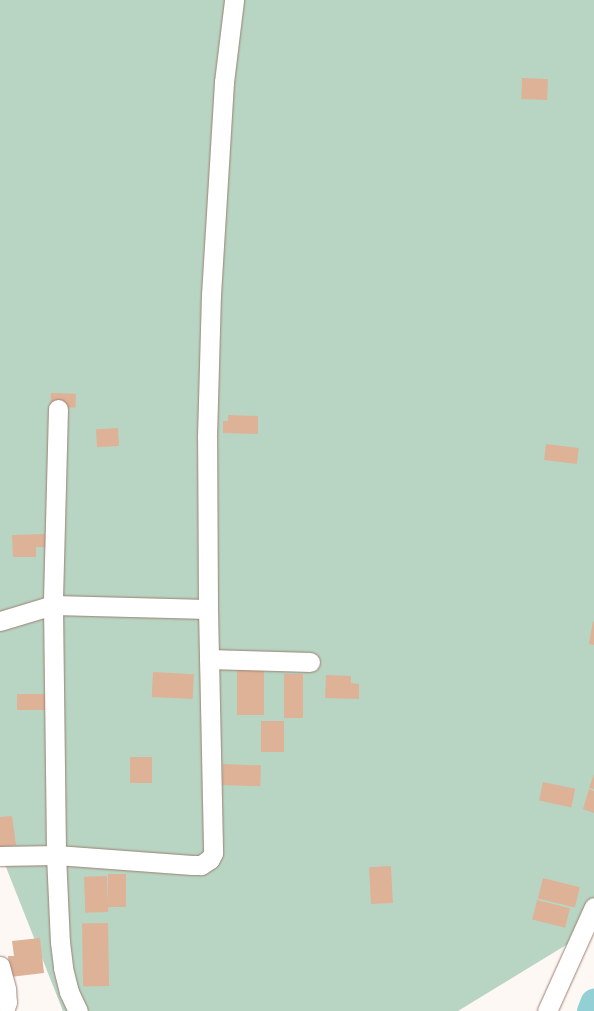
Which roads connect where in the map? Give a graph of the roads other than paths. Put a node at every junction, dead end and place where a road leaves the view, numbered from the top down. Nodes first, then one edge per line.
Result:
1 (234, 0) edge
2 (58, 409) dead end
3 (53, 605) junction
4 (208, 609) junction
5 (0, 621) edge
6 (209, 659) junction
7 (310, 662) dead end
8 (56, 855) junction
9 (0, 856) edge
10 (594, 907) edge
11 (0, 966) edge
12 (4, 1011) edge
13 (78, 1011) edge
14 (547, 1011) edge

1 - 4 street
2 - 3 street
3 - 4 street
3 - 5 street
3 - 8 street
4 - 6 street
6 - 7 street
6 - 8 street
8 - 9 street
8 - 13 street
10 - 14 street
11 - 12 street

